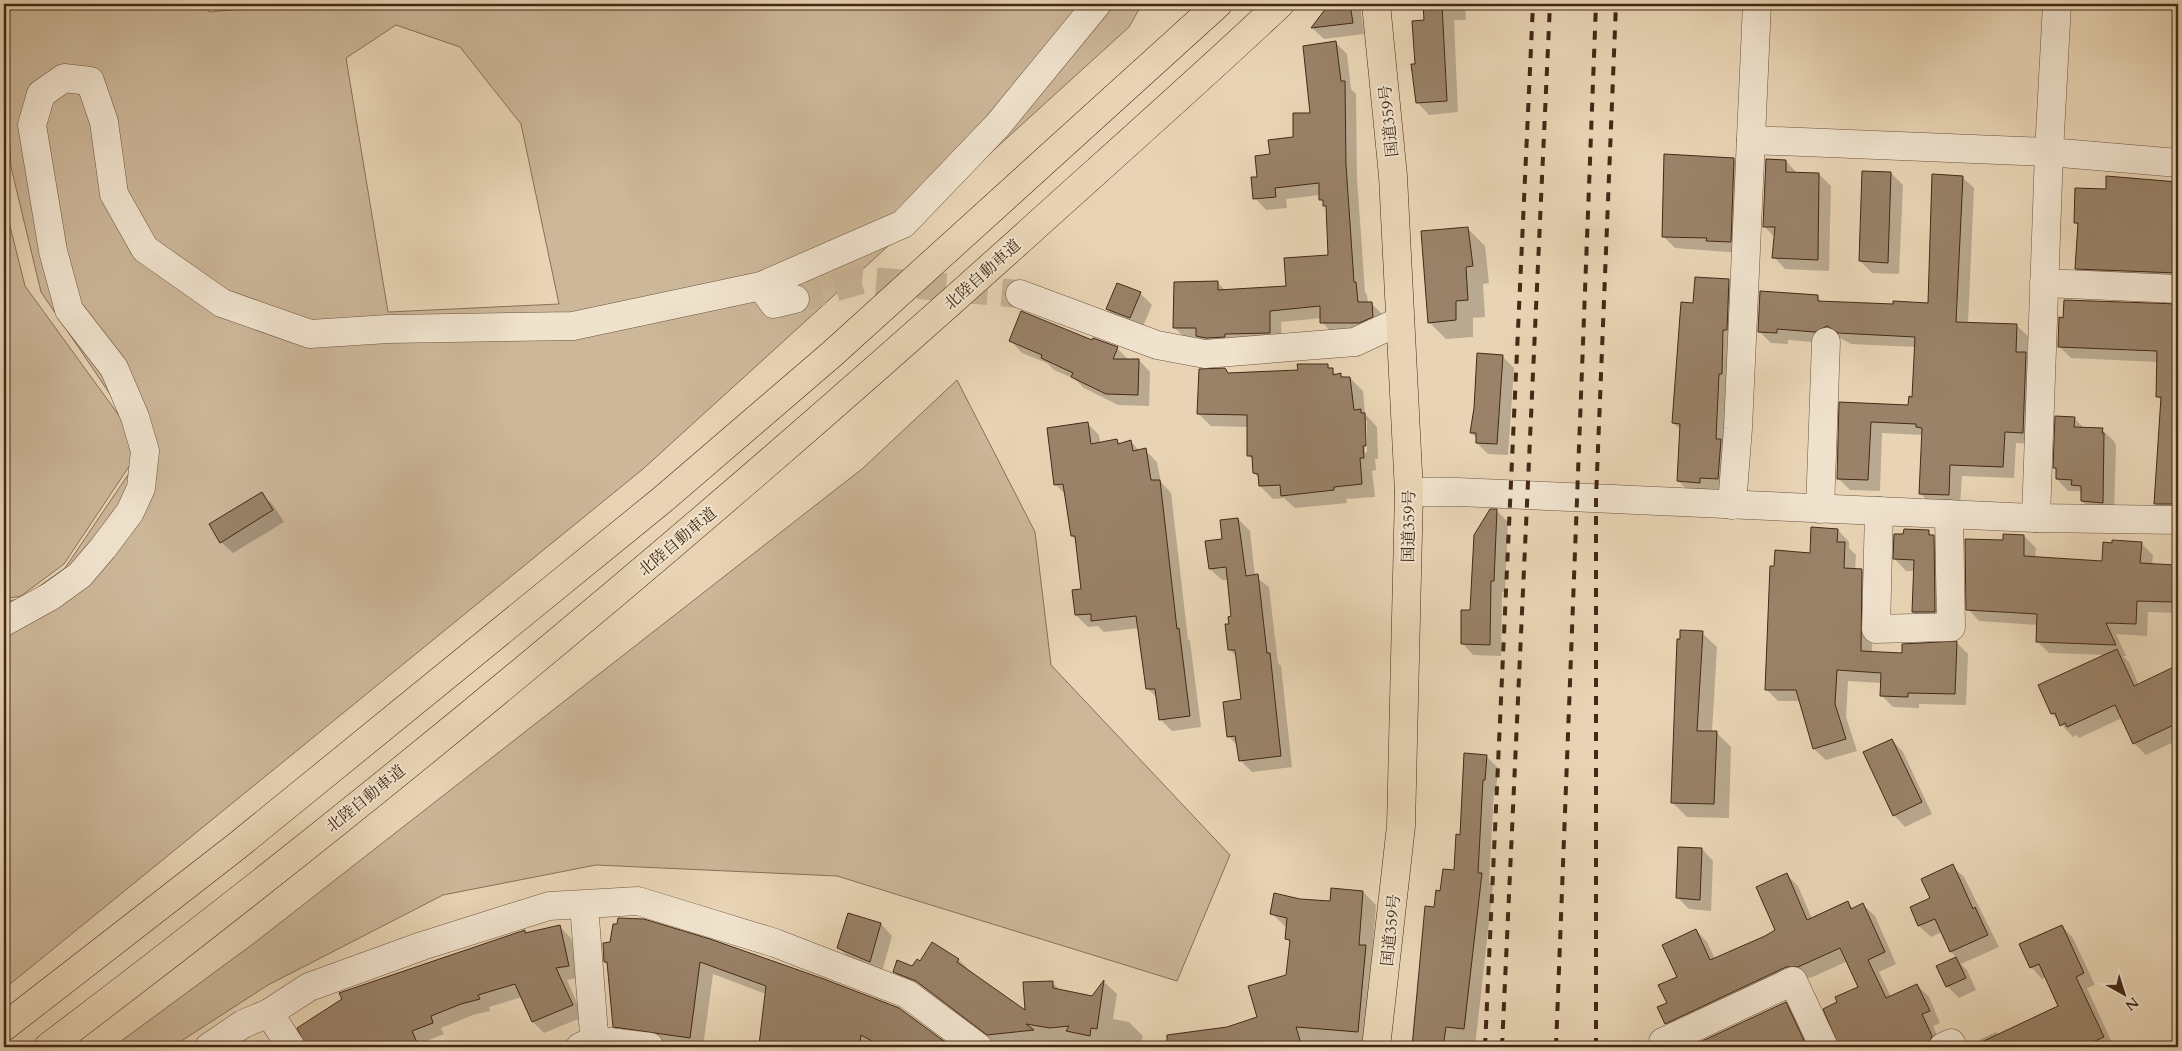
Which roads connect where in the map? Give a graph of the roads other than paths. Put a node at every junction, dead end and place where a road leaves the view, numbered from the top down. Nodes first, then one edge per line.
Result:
1 (1097, 4) edge
2 (1280, 4) edge
3 (1376, 4) edge
4 (1757, 4) edge
5 (2057, 4) edge
6 (1211, 10) edge
7 (1751, 140) junction
8 (2048, 152) junction
9 (2178, 163) edge
10 (2044, 282) junction
11 (761, 286) junction
12 (2178, 289) edge
13 (1020, 294) tunnel mouth
14 (795, 299) tunnel mouth
15 (1400, 321) junction
16 (1826, 342) dead end
17 (1409, 492) junction
18 (1732, 505) junction
19 (1820, 509) junction
20 (1879, 511) junction
21 (1950, 514) junction
22 (2036, 518) junction
23 (2178, 520) edge
24 (4, 622) edge
25 (584, 905) junction
26 (269, 1013) junction
27 (4, 1027) edge
28 (590, 1045) edge
29 (48, 1047) edge
30 (210, 1047) edge
31 (291, 1047) edge
32 (650, 1047) edge
33 (978, 1047) edge
34 (1376, 1047) edge
35 (1663, 1047) edge
36 (1824, 1047) edge
37 (1943, 1047) edge
38 (1953, 1047) edge

1 - 11 street
2 - 29 highway, 北陸自動車道
3 - 15 highway, 国道359号
4 - 7 street
5 - 8 street
6 - 27 highway
7 - 8 street
7 - 18 street
8 - 9 street
8 - 10 street
10 - 12 street
10 - 22 street
11 - 14 street
11 - 24 street
13 - 15 street
15 - 17 highway, 国道359号
16 - 19 street
17 - 18 street
17 - 34 highway, 国道359号
18 - 19 street
19 - 20 street
20 - 21 street
20 - 21 street
21 - 22 street
22 - 23 street
25 - 26 street
25 - 28 street
25 - 33 street
26 - 30 street
26 - 31 street
28 - 32 street
35 - 36 street
37 - 38 street

